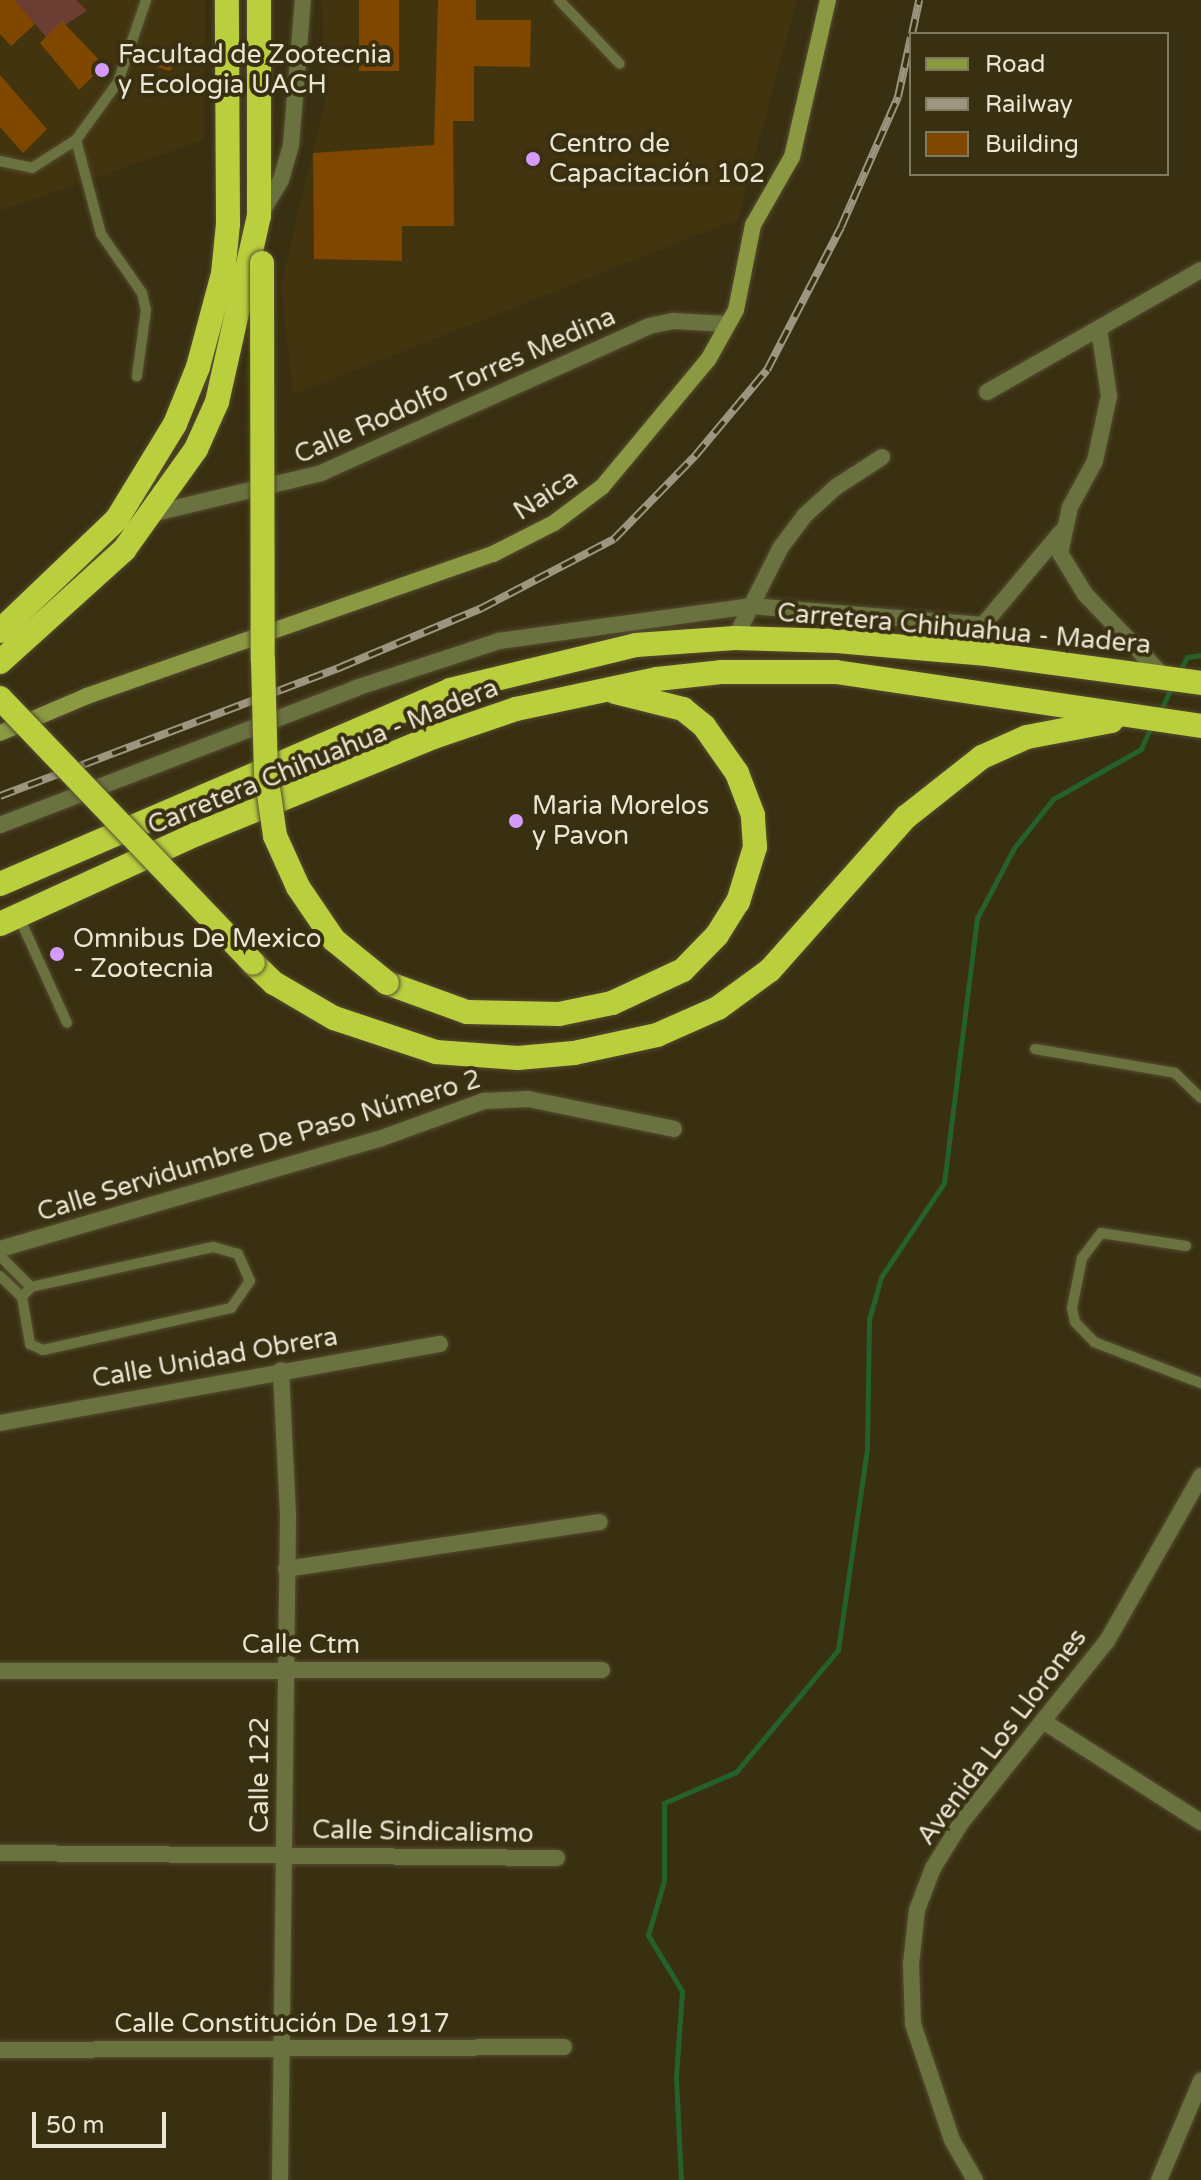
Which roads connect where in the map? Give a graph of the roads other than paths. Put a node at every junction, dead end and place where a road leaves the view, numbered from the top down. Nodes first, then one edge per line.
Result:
1 (146, 0) edge
2 (227, 0) edge
3 (259, 0) edge
4 (303, 0) edge
5 (559, 0) edge
6 (828, 0) edge
7 (620, 64) dead end
8 (76, 140) junction
9 (0, 161) edge
10 (258, 224) junction
11 (1201, 270) edge
12 (727, 324) junction
13 (1099, 329) junction
14 (137, 376) dead end
15 (987, 392) dead end
16 (882, 457) dead end
17 (155, 513) junction
18 (1061, 532) junction
19 (751, 606) junction
20 (0, 631) edge
21 (735, 638) junction
22 (0, 662) edge
23 (1179, 679) edge
24 (609, 690) junction
25 (0, 698) edge
26 (1151, 719) junction
27 (1201, 726) edge
28 (0, 733) edge
29 (0, 825) edge
30 (0, 884) edge
31 (9, 919) edge
32 (67, 1023) dead end
33 (1035, 1049) dead end
34 (1201, 1098) edge
35 (674, 1129) dead end
36 (1186, 1246) dead end
37 (0, 1249) edge
38 (0, 1256) edge
39 (0, 1276) edge
40 (31, 1287) junction
41 (22, 1297) junction
42 (440, 1344) dead end
43 (281, 1370) junction
44 (1201, 1383) edge
45 (0, 1423) edge
46 (1201, 1476) edge
47 (599, 1522) dead end
48 (286, 1569) junction
49 (285, 1668) junction
50 (602, 1670) dead end
51 (0, 1671) edge
52 (1046, 1723) junction
53 (1201, 1822) edge
54 (0, 1853) edge
55 (283, 1855) junction
56 (557, 1858) dead end
57 (564, 2047) dead end
58 (282, 2048) junction
59 (0, 2050) edge
60 (1201, 2081) edge
61 (280, 2180) edge
62 (975, 2180) edge
63 (1159, 2180) edge

1 - 8 lane
2 - 20 highway
3 - 10 highway
4 - 10 street
5 - 7 lane
6 - 12 street, Naica
8 - 9 lane
8 - 14 lane
10 - 17 highway
10 - 24 highway, bridge
11 - 13 street
12 - 17 street, Calle Rodolfo Torres Medina
12 - 28 street, Naica
13 - 15 street
13 - 18 street
16 - 19 street
17 - 22 highway
18 - 19 street
18 - 23 street
19 - 21 street
19 - 29 street
21 - 23 highway, Carretera Chihuahua - Madera
21 - 30 highway, Carretera Chihuahua - Madera
24 - 26 highway, Carretera Chihuahua - Madera
24 - 31 highway, Carretera Chihuahua - Madera
25 - 26 highway, bridge
26 - 27 highway, Carretera Chihuahua - Madera
31 - 32 lane
33 - 34 lane
35 - 37 street, Calle Servidumbre De Paso Número 2
36 - 44 lane
38 - 40 lane
39 - 41 lane
40 - 41 lane
40 - 41 lane
42 - 43 street, Calle Unidad Obrera
43 - 45 street, Calle Unidad Obrera
43 - 48 street, Calle 122
46 - 52 street, Avenida Los Llorones
47 - 48 street
48 - 49 street, Calle 122
49 - 50 street, Calle Ctm
49 - 51 street, Calle Ctm
49 - 55 street, Calle 122
52 - 53 street
52 - 62 street, Avenida Los Llorones
54 - 55 street, Calle Sindicalismo
55 - 56 street, Calle Sindicalismo
55 - 58 street, Calle 122
57 - 58 street, Calle Constitución De 1917
58 - 59 street, Calle Constitución De 1917
58 - 61 street, Calle 122
60 - 63 street

